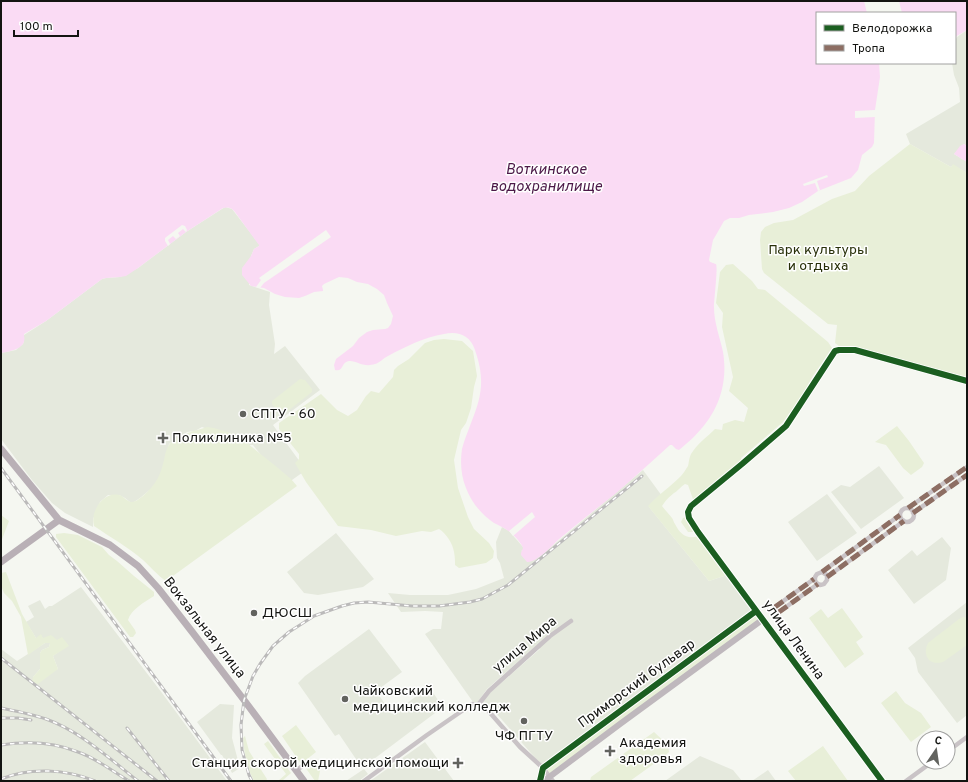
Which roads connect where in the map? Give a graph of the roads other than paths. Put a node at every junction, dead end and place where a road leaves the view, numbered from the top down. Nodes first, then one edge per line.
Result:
1 (967, 380) edge
2 (1, 449) edge
3 (967, 467) edge
4 (967, 475) edge
5 (908, 508) junction
6 (913, 513) junction
7 (900, 515) junction
8 (59, 520) junction
9 (904, 521) junction
10 (1, 562) edge
11 (822, 572) junction
12 (827, 577) junction
13 (814, 579) junction
14 (818, 584) junction
15 (775, 607) dead end
16 (756, 611) junction
17 (779, 612) dead end
18 (762, 620) junction
19 (571, 621) dead end
20 (478, 705) junction
21 (967, 737) edge
22 (956, 745) edge
23 (306, 763) dead end
24 (543, 768) junction
25 (921, 770) edge
26 (296, 771) junction
27 (551, 779) edge
28 (304, 781) edge
29 (364, 781) edge
30 (540, 781) edge
31 (544, 781) edge
32 (882, 781) edge
33 (906, 781) edge

1 - 16 street, улица Ленина
2 - 8 main road
3 - 5 street
4 - 6 street
5 - 6 street
5 - 7 street
6 - 9 street
7 - 9 street
7 - 11 street
8 - 10 main road
8 - 26 main road, Вокзальная улица
9 - 12 street
11 - 12 street
11 - 13 street
12 - 14 street
13 - 14 street
13 - 15 street
14 - 17 street
16 - 18 street, улица Ленина
16 - 24 street, Приморский бульвар
18 - 27 street, Приморский бульвар
18 - 32 street, улица Ленина
19 - 20 street, улица Мира
20 - 24 street
20 - 29 street, улица Мира
21 - 22 street
23 - 26 street
24 - 27 street
24 - 30 street
25 - 33 street
26 - 28 main road, Вокзальная улица
27 - 31 street, Приморский бульвар

